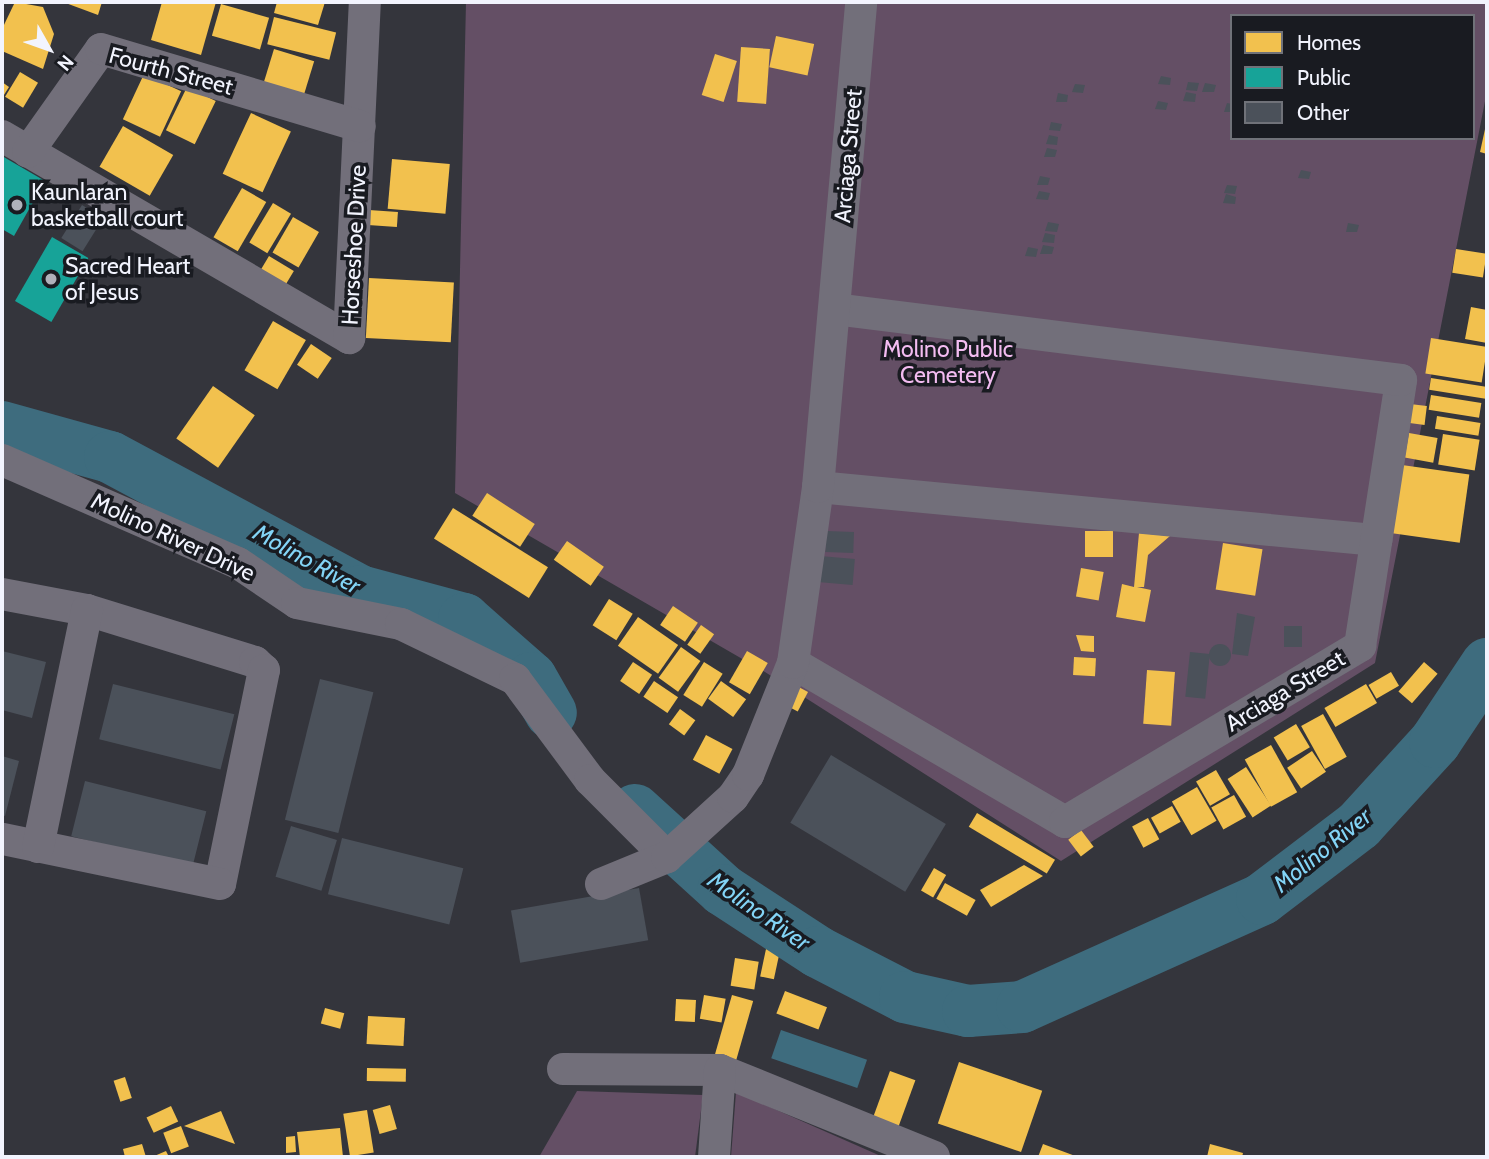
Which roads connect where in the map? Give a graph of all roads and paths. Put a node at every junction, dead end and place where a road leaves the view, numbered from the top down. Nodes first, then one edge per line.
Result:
1 (365, 2) edge
2 (861, 2) edge
3 (360, 126) junction
4 (15, 144) edge
5 (835, 309) junction
6 (2, 460) edge
7 (818, 487) junction
8 (1376, 540) junction
9 (2, 594) edge
10 (87, 610) junction
11 (793, 663) junction
12 (2, 839) edge
13 (38, 847) junction
14 (667, 858) junction
15 (601, 884) dead end
16 (563, 1069) dead end
17 (720, 1070) junction
18 (715, 1157) edge
19 (934, 1157) edge

1 - 3 street, Horseshoe Drive
2 - 5 street, Arciaga Street
3 - 4 street, Fourth Street
3 - 4 street, Horseshoe Drive
5 - 7 street, Arciaga Street
5 - 8 street, Arciaga Street
6 - 14 street, Molino River Drive
7 - 8 street
7 - 11 street, Arciaga Street
8 - 11 street, Arciaga Street
9 - 10 street
10 - 13 street
10 - 13 street
11 - 14 street
12 - 13 street
14 - 15 street
16 - 17 street
17 - 18 street
17 - 19 street

